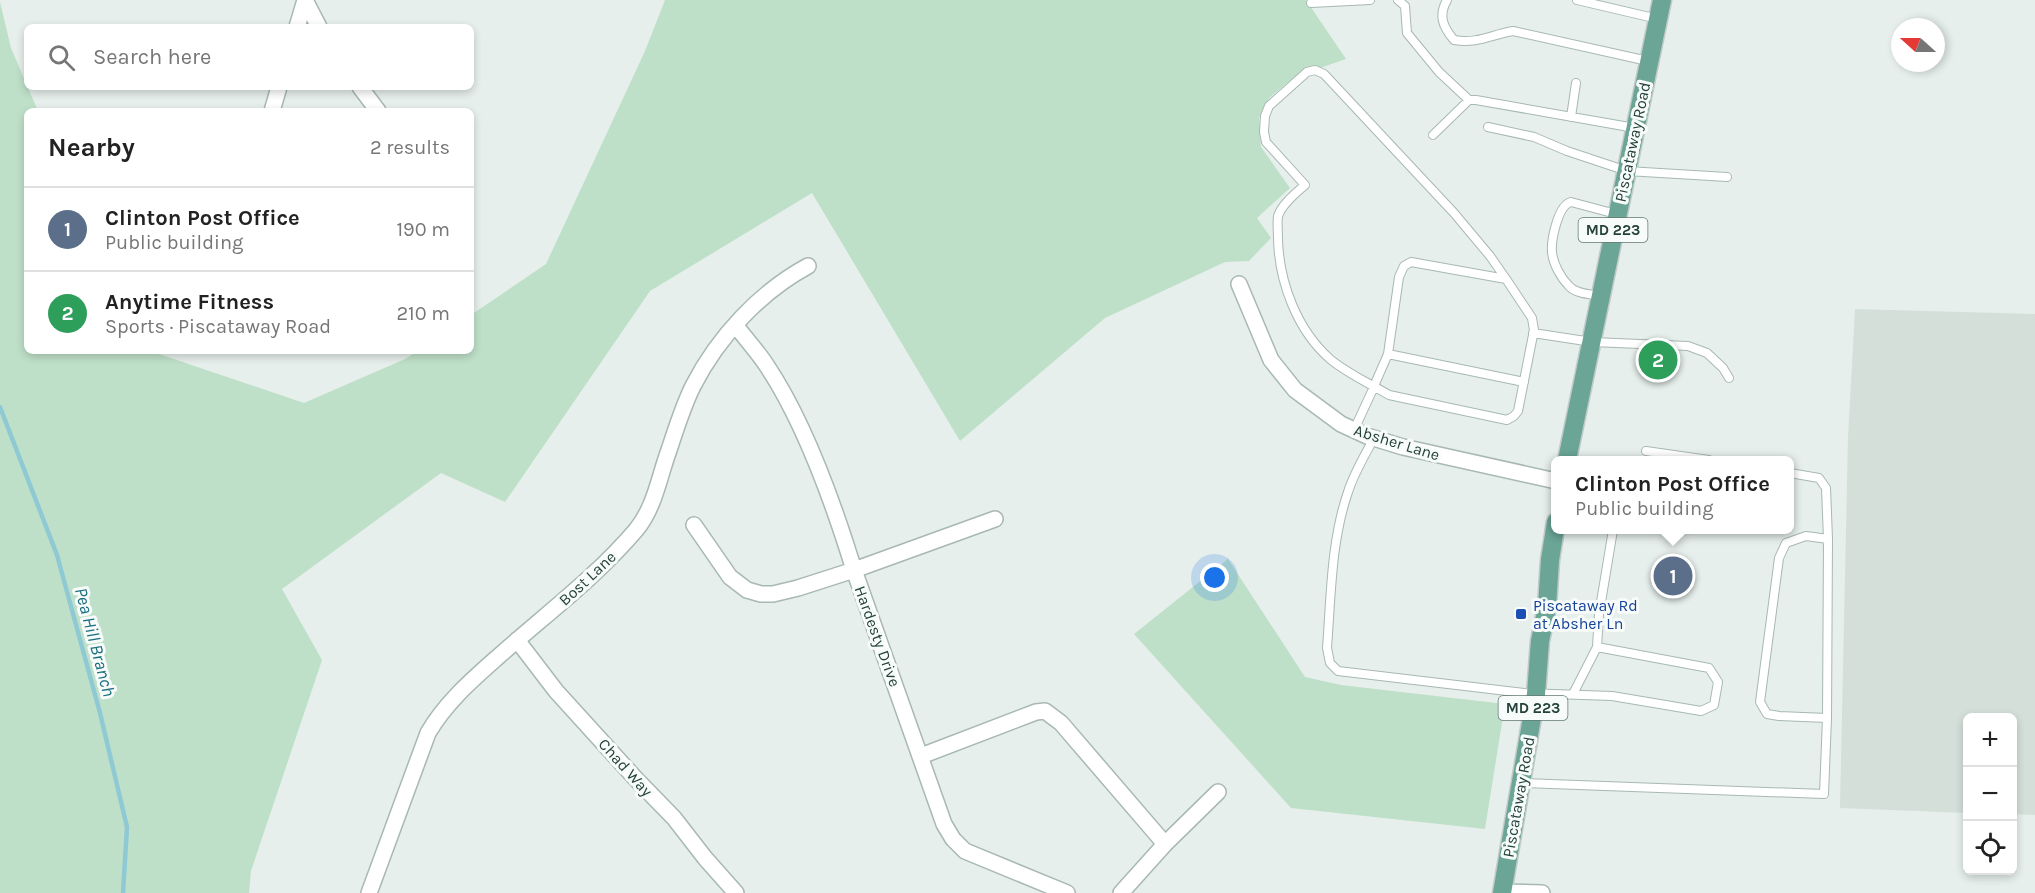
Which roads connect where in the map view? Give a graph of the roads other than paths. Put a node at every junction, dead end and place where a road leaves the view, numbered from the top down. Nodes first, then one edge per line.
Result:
1 (305, 0) edge
2 (1370, 0) edge
3 (1398, 0) edge
4 (1447, 0) edge
5 (1577, 0) edge
6 (1662, 0) edge
7 (1311, 3) dead end
8 (1658, 19) junction
9 (298, 24) edge
10 (317, 24) edge
11 (1649, 61) junction
12 (1576, 83) dead end
13 (278, 90) edge
14 (362, 90) edge
15 (1469, 100) junction
16 (273, 108) edge
17 (376, 108) edge
18 (1571, 117) junction
19 (1488, 127) dead end
20 (1637, 129) junction
21 (1433, 135) dead end
22 (1627, 171) junction
23 (1727, 177) dead end
24 (1616, 214) junction
25 (808, 266) dead end
26 (1506, 279) junction
27 (1239, 284) dead end
28 (1601, 297) junction
29 (736, 326) junction
30 (1533, 333) junction
31 (1592, 342) junction
32 (1388, 354) junction
33 (1729, 378) dead end
34 (1524, 382) junction
35 (1374, 386) junction
36 (1354, 430) junction
37 (1374, 438) junction
38 (1646, 451) dead end
39 (1568, 456) edge
40 (1681, 456) edge
41 (1794, 474) edge
42 (1551, 480) edge
43 (994, 519) dead end
44 (694, 525) dead end
45 (1554, 534) edge
46 (1612, 534) edge
47 (1828, 539) junction
48 (854, 570) junction
49 (517, 640) junction
50 (1597, 647) junction
51 (1536, 694) junction
52 (1573, 694) junction
53 (1827, 718) junction
54 (921, 756) junction
55 (1521, 783) junction
56 (1218, 792) dead end
57 (1165, 844) junction
58 (1502, 892) edge
59 (369, 893) edge
60 (736, 893) edge
61 (1066, 893) edge
62 (1121, 893) edge
63 (1542, 893) edge

1 - 9 street
1 - 10 street
2 - 7 lane
3 - 15 lane
4 - 11 lane
5 - 8 lane
6 - 8 main road, Piscataway Road / MD 223
8 - 11 main road, Piscataway Road / MD 223
11 - 20 main road, Piscataway Road / MD 223
12 - 18 lane
13 - 16 street
14 - 17 street
15 - 18 lane
15 - 21 lane
18 - 20 lane
19 - 22 lane
20 - 22 main road, Piscataway Road / MD 223
22 - 23 lane
22 - 24 main road, Piscataway Road / MD 223
24 - 28 main road, Piscataway Road / MD 223
24 - 28 lane
25 - 29 street, Bost Lane
26 - 30 lane
26 - 32 lane
26 - 35 lane
27 - 36 street, Absher Lane
28 - 31 main road, Piscataway Road / MD 223
29 - 48 street, Hardesty Drive
29 - 49 street, Bost Lane
30 - 31 lane
30 - 34 lane
31 - 33 lane
31 - 39 main road, Piscataway Road / MD 223
32 - 34 lane
32 - 35 lane
34 - 35 lane
35 - 36 lane
36 - 37 street, Absher Lane
37 - 42 street, Absher Lane
37 - 51 lane
38 - 40 lane
41 - 47 lane
43 - 48 street
44 - 48 street
45 - 51 main road, Piscataway Road / MD 223
46 - 50 lane
47 - 53 lane
47 - 53 lane
48 - 54 street, Hardesty Drive
49 - 59 street, Bost Lane
49 - 60 street, Chad Way
50 - 52 lane
50 - 52 lane
51 - 52 lane
51 - 55 main road, Piscataway Road / MD 223
53 - 55 lane
54 - 57 street
54 - 61 street, Hardesty Drive
55 - 58 main road, Piscataway Road / MD 223
56 - 57 street
57 - 62 street
58 - 63 street

